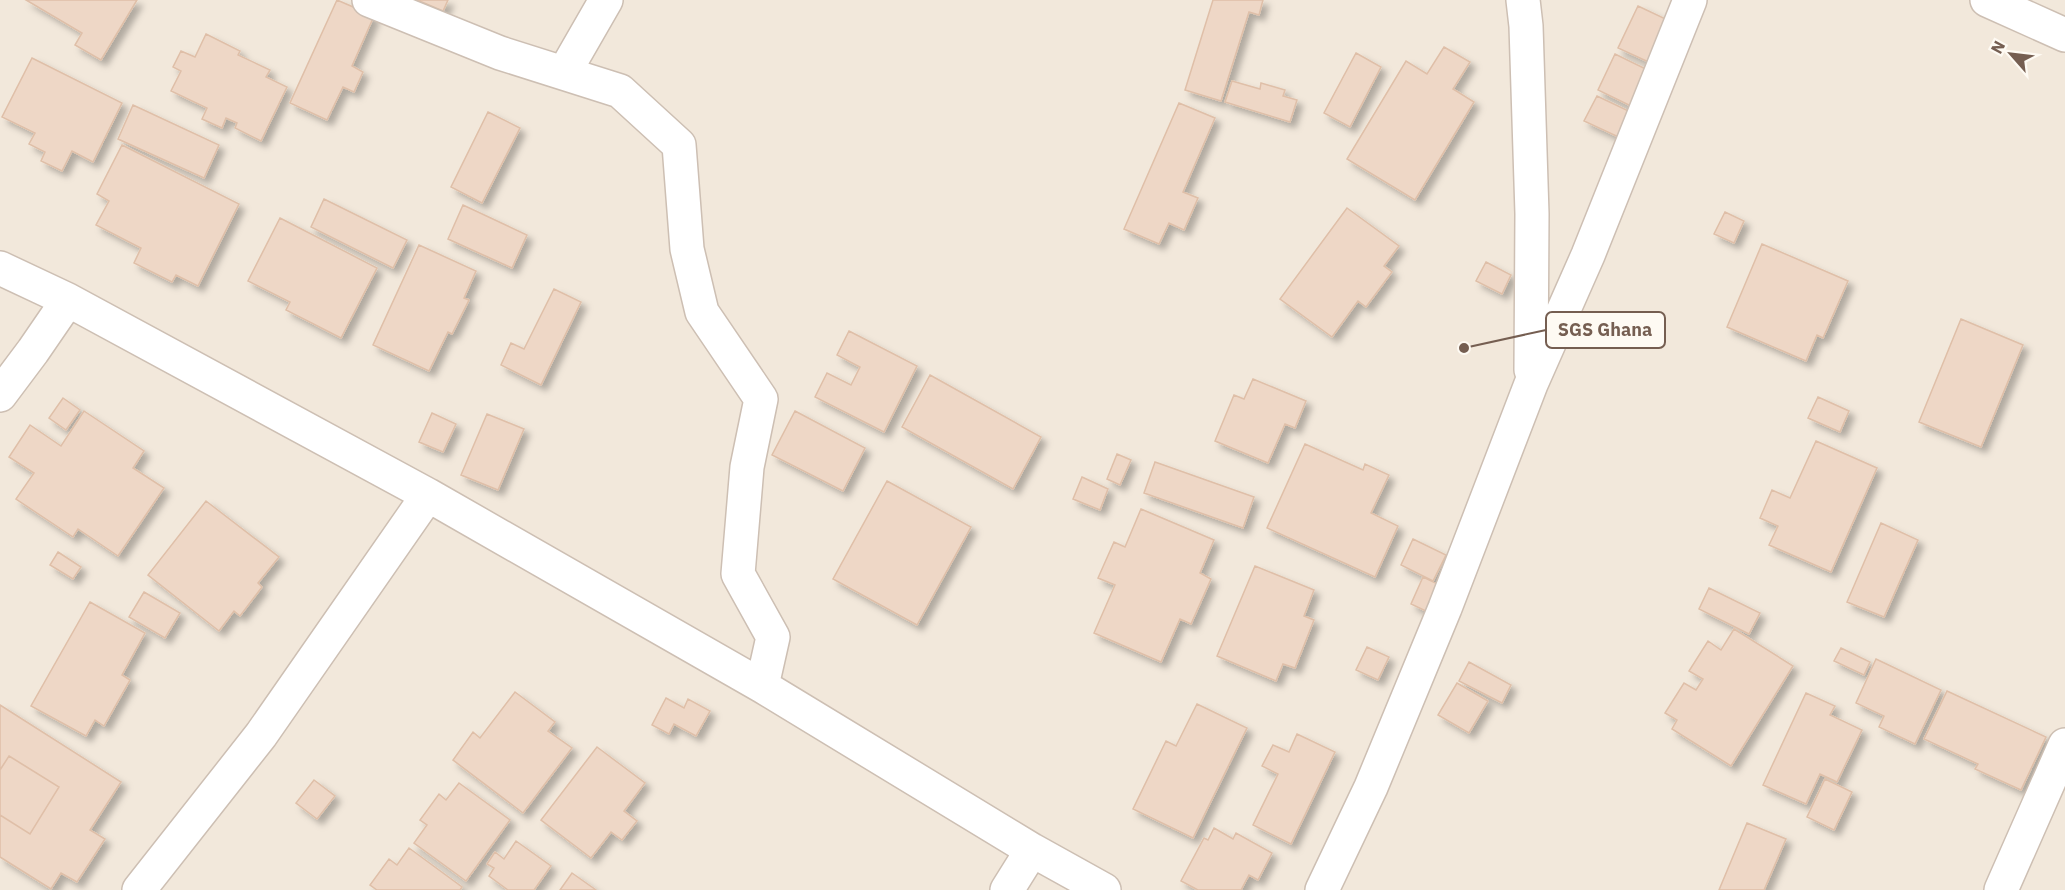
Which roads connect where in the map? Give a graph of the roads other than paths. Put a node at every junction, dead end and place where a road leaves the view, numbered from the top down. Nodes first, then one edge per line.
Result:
1 (369, 0) edge
2 (606, 0) edge
3 (1522, 0) edge
4 (1690, 0) edge
5 (1987, 0) edge
6 (2065, 35) edge
7 (564, 73) junction
8 (0, 268) edge
9 (68, 300) junction
10 (1531, 384) junction
11 (0, 395) edge
12 (428, 495) junction
13 (762, 686) junction
14 (2065, 745) edge
15 (1032, 850) junction
16 (139, 890) edge
17 (1007, 890) edge
18 (1104, 890) edge
19 (1322, 890) edge
20 (2001, 890) edge

1 - 7 street
2 - 7 street
3 - 10 street
4 - 10 street
5 - 6 street
7 - 13 street
8 - 9 street
9 - 11 street
9 - 12 street
10 - 19 street
12 - 13 street
12 - 16 street
13 - 15 street
14 - 20 street
15 - 17 street
15 - 18 street

